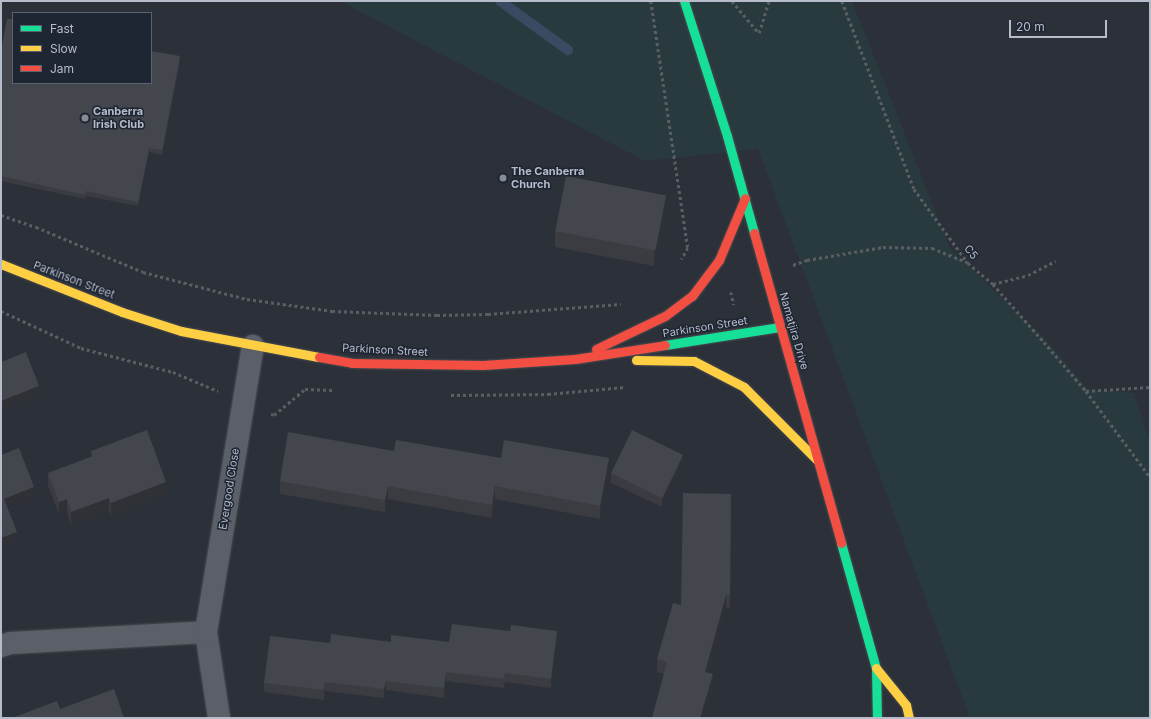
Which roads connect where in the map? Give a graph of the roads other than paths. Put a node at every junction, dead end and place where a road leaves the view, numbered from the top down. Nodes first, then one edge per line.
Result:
1 (684, 1) edge
2 (745, 198) junction
3 (1, 264) edge
4 (780, 327) junction
5 (253, 346) junction
6 (575, 359) junction
7 (819, 462) junction
8 (206, 632) junction
9 (1, 646) edge
10 (876, 668) junction
11 (218, 718) edge
12 (877, 718) edge
13 (909, 718) edge

1 - 2 main road, Namatjira Drive
2 - 4 main road, Namatjira Drive
2 - 6 main road
3 - 5 main road, Parkinson Street
4 - 6 main road, Parkinson Street
4 - 7 main road, Namatjira Drive
5 - 6 main road, Parkinson Street
5 - 8 street, Evergood Close
6 - 7 main road
7 - 10 main road, Namatjira Drive
8 - 9 street
8 - 11 street, Evergood Close
10 - 12 main road, Namatjira Drive
10 - 13 main road, Namatjira Drive

